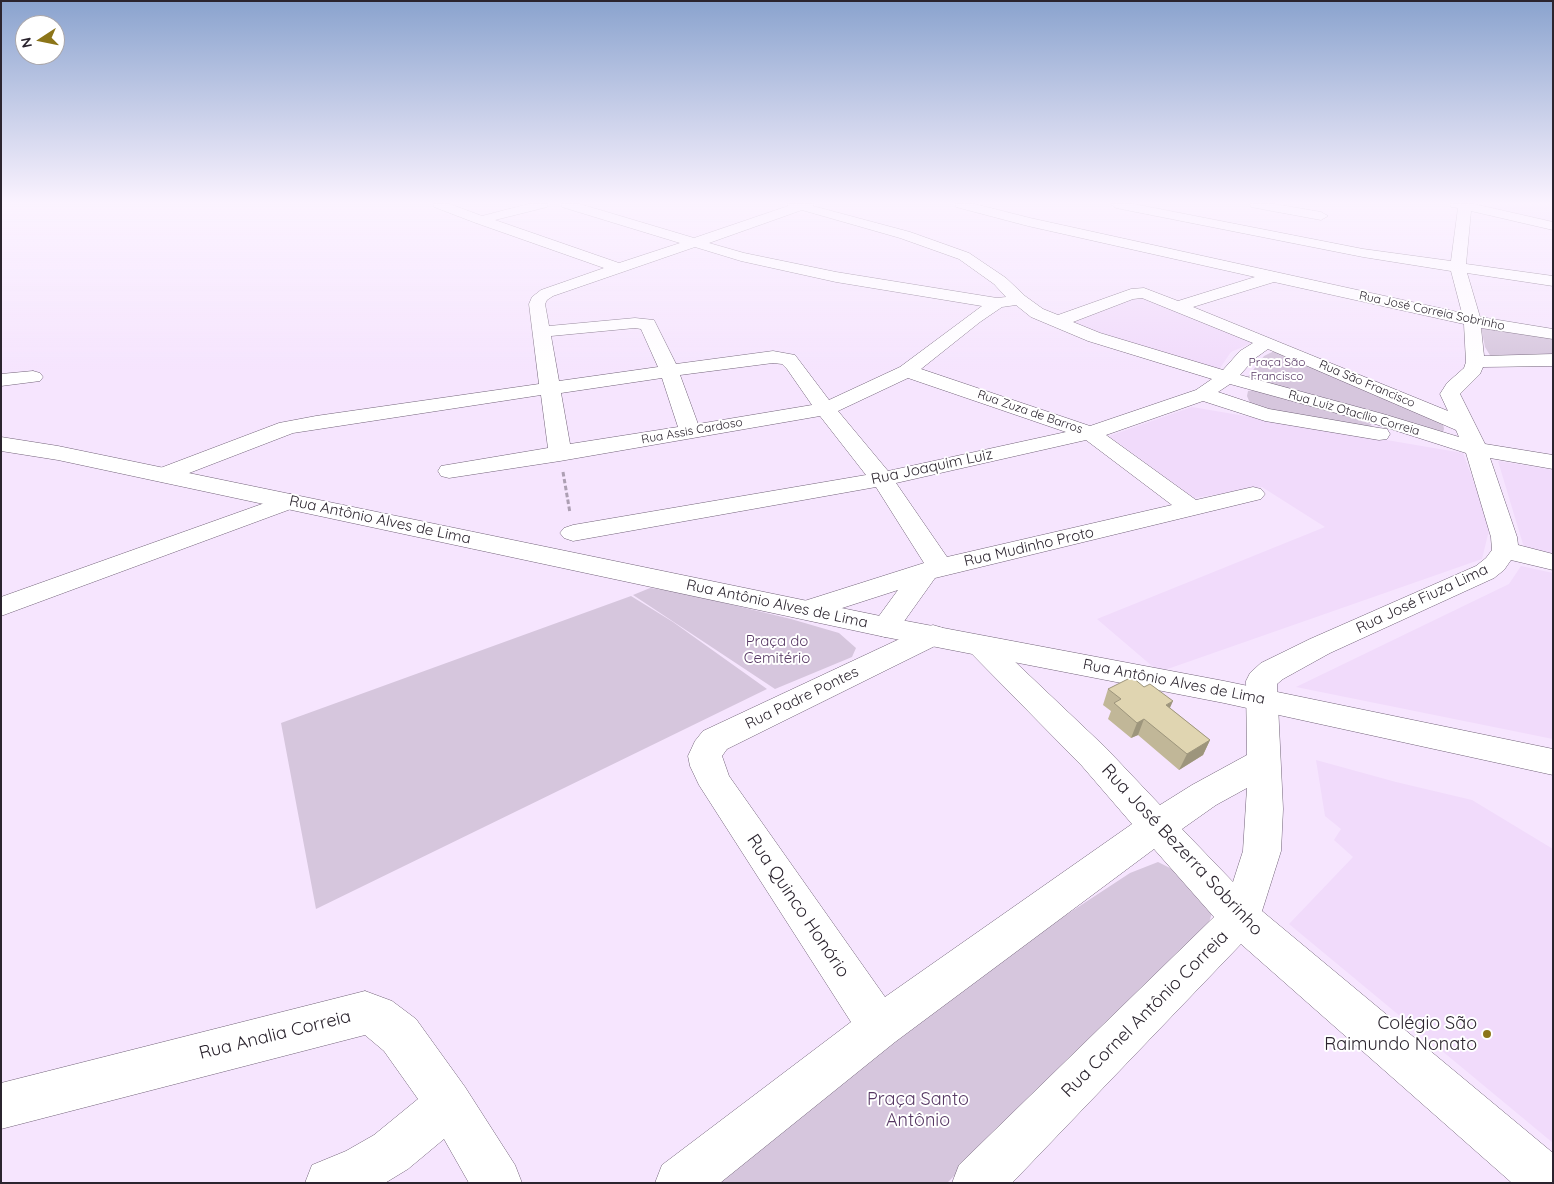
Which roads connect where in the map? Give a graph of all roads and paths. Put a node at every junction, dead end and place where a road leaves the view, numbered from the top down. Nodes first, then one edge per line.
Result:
1 (592, 259) edge
2 (648, 259) edge
3 (753, 259) edge
4 (970, 259) edge
5 (1194, 259) edge
6 (1411, 259) edge
7 (1459, 259) edge
8 (1458, 267) junction
9 (620, 269) junction
10 (1272, 277) junction
11 (1553, 281) edge
12 (1019, 300) junction
13 (997, 303) junction
14 (1178, 306) junction
15 (1056, 322) junction
16 (1472, 322) junction
17 (541, 332) junction
18 (1553, 334) edge
19 (1268, 342) junction
20 (1553, 360) edge
21 (1475, 362) junction
22 (669, 371) junction
23 (907, 371) junction
24 (33, 377) dead end
25 (1227, 377) junction
26 (1, 380) edge
27 (551, 388) junction
28 (1202, 394) junction
29 (825, 409) junction
30 (1463, 425) junction
31 (690, 431) junction
32 (1090, 433) junction
33 (1, 444) edge
34 (1476, 450) junction
35 (560, 454) junction
36 (1553, 462) edge
37 (449, 471) dead end
38 (163, 475) junction
39 (882, 479) junction
40 (1253, 494) dead end
41 (290, 501) junction
42 (1191, 508) junction
43 (573, 533) joint
44 (1505, 550) junction
45 (1553, 562) edge
46 (933, 569) junction
47 (2, 606) edge
48 (808, 610) junction
49 (885, 627) junction
50 (933, 634) junction
51 (981, 646) junction
52 (1261, 700) junction
53 (1264, 762) junction
54 (1553, 762) edge
55 (716, 785) joint
56 (1157, 826) junction
57 (1240, 918) junction
58 (880, 1026) junction
59 (449, 1103) junction
60 (1, 1106) edge
61 (330, 1183) edge
62 (497, 1183) edge
63 (680, 1183) edge
64 (977, 1183) edge
65 (1550, 1183) edge

1 - 9 street
2 - 9 street
3 - 13 street
4 - 12 street, Rua Luiz Otacílio Correia
5 - 10 street, Rua José Correia Sobrinho
6 - 8 street
7 - 8 street
8 - 11 street
8 - 16 street
9 - 17 street
10 - 14 street
10 - 16 street, Rua José Correia Sobrinho
12 - 13 street
12 - 15 street, Rua Luiz Otacílio Correia
13 - 23 street, Rua Assis Cardoso
14 - 15 street, Rua São Francisco
14 - 19 street, Rua São Francisco
15 - 25 street, Rua Luiz Otacílio Correia
16 - 18 street, Rua José Correia Sobrinho
16 - 21 street
17 - 22 street
17 - 27 street
19 - 25 street, Rua Joaquim Luiz
19 - 30 street, Rua São Francisco
20 - 21 street
21 - 30 street
22 - 27 street
22 - 29 street
22 - 31 street
23 - 29 street, Rua Assis Cardoso
23 - 32 street, Rua Zuza de Barros
24 - 26 street
25 - 28 street, Rua Joaquim Luiz
25 - 34 street, Rua Luiz Otacílio Correia
27 - 35 street
27 - 38 street
28 - 32 street, Rua Joaquim Luiz
28 - 34 street
29 - 31 street, Rua Assis Cardoso
29 - 39 street
30 - 34 street
31 - 35 street, Rua Assis Cardoso
32 - 39 street, Rua Joaquim Luiz
32 - 42 street, Rua Zuza de Barros
33 - 38 street, Rua Antônio Alves de Lima
34 - 36 street, Rua Luiz Otacílio Correia
34 - 44 street
35 - 37 street, Rua Assis Cardoso
35 - 43 path
38 - 41 street, Rua Antônio Alves de Lima
39 - 43 street, Rua Joaquim Luiz
39 - 46 street
40 - 42 street, Rua Mudinho Proto
41 - 47 street
41 - 48 street, Rua Antônio Alves de Lima
42 - 46 street, Rua Mudinho Proto
44 - 45 street
44 - 52 street, Rua José Fiuza Lima
46 - 48 street, Rua Mudinho Proto
46 - 49 street
48 - 49 street, Rua Antônio Alves de Lima
49 - 50 street, Rua Antônio Alves de Lima
50 - 51 street, Rua Antônio Alves de Lima
50 - 55 street, Rua Padre Pontes
51 - 52 street, Rua Antônio Alves de Lima
51 - 56 street, Rua José Bezerra Sobrinho
52 - 53 street, Rua Cornel Antônio Correia
52 - 54 street, Rua Antônio Alves de Lima
53 - 56 street
53 - 57 street, Rua Cornel Antônio Correia
55 - 58 street, Rua Quinco Honório
56 - 57 street, Rua José Bezerra Sobrinho
56 - 58 street
57 - 64 street, Rua Cornel Antônio Correia
57 - 65 street, Rua José Bezerra Sobrinho
58 - 63 street
59 - 60 street, Rua Analia Correia
59 - 61 street
59 - 62 street, Rua Analia Correia

